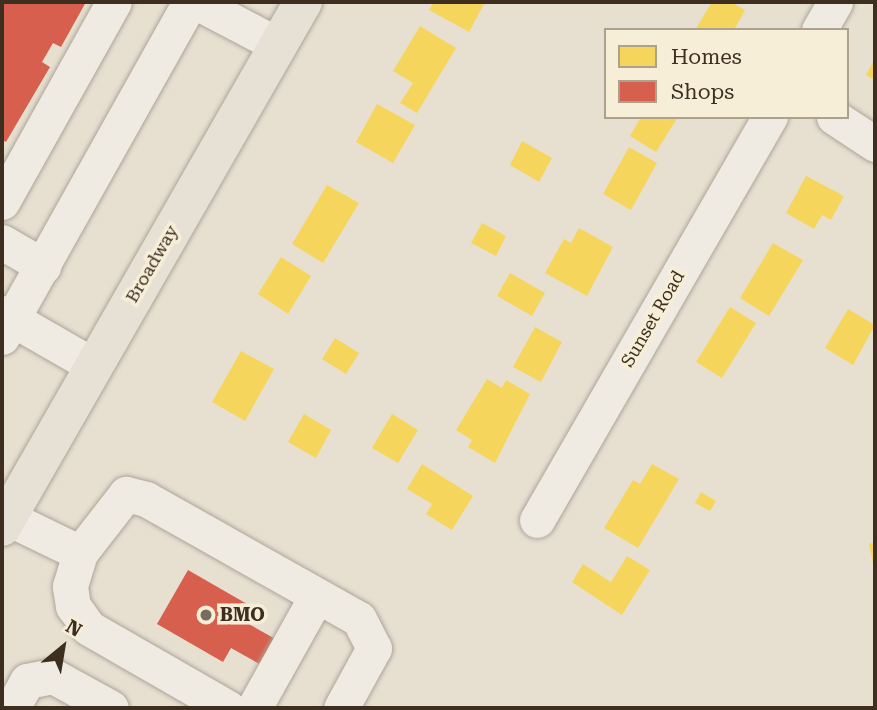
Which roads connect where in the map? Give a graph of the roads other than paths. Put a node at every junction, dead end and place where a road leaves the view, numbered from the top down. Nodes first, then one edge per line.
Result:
1 (114, 2) edge
2 (190, 2) edge
3 (196, 2) edge
4 (303, 2) edge
5 (835, 2) edge
6 (821, 28) edge
7 (278, 46) junction
8 (769, 119) edge
9 (837, 119) edge
10 (875, 144) edge
11 (2, 202) edge
12 (2, 242) edge
13 (43, 265) junction
14 (5, 323) edge
15 (94, 366) junction
16 (3, 520) edge
17 (537, 520) dead end
18 (80, 553) junction
19 (316, 597) junction
20 (12, 708) edge
21 (111, 708) edge
22 (228, 708) edge
23 (254, 708) edge
24 (341, 708) edge

1 - 11 street
2 - 13 street
3 - 7 street
4 - 7 main road, Broadway
5 - 6 street
7 - 15 main road, Broadway
8 - 17 street, Sunset Road
9 - 10 street
12 - 13 street
13 - 14 street
14 - 15 street
15 - 16 main road, Broadway
16 - 18 street
18 - 19 street
18 - 22 street
19 - 23 street
19 - 24 street
20 - 21 street

